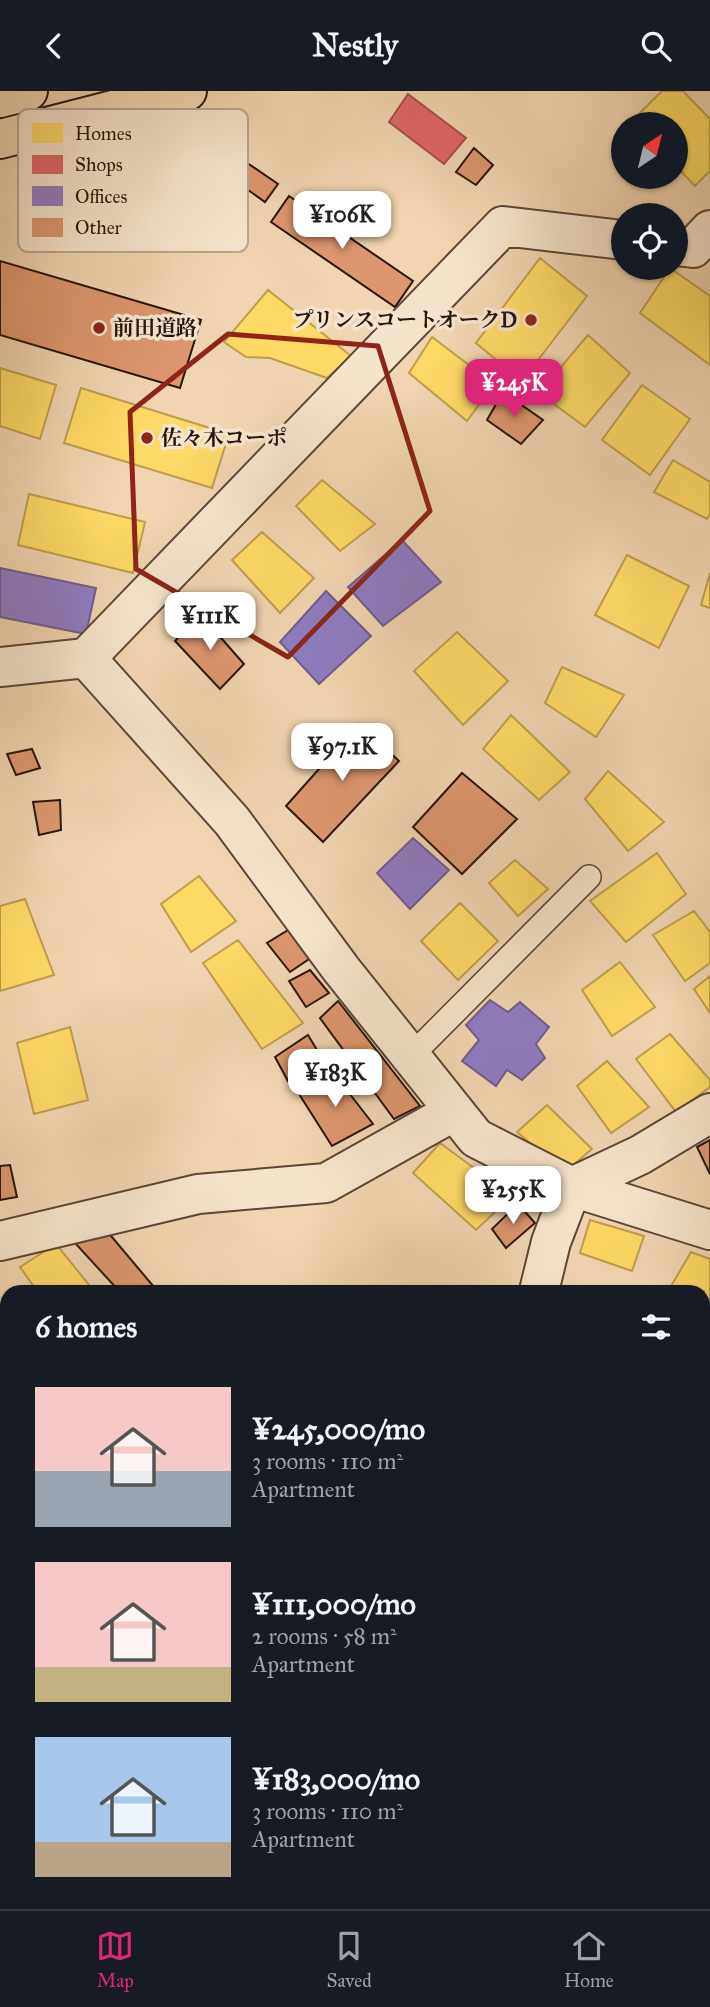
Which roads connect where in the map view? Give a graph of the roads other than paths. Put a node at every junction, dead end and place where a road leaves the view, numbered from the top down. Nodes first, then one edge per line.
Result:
1 (28, 91) edge
2 (187, 91) edge
3 (0, 98) edge
4 (117, 109) edge
5 (18, 134) edge
6 (0, 139) edge
7 (710, 230) edge
8 (611, 239) edge
9 (688, 247) edge
10 (86, 658) junction
11 (0, 667) edge
12 (589, 877) dead end
13 (410, 1056) junction
14 (453, 1112) junction
15 (710, 1113) edge
16 (572, 1187) junction
17 (710, 1230) edge
18 (0, 1241) edge
19 (540, 1285) edge

1 - 3 main road
2 - 4 main road
5 - 6 main road
7 - 9 street
8 - 10 street
10 - 11 street
10 - 13 street
12 - 13 lane
13 - 14 street
14 - 16 street
14 - 18 street
15 - 16 street
16 - 17 street
16 - 19 street

